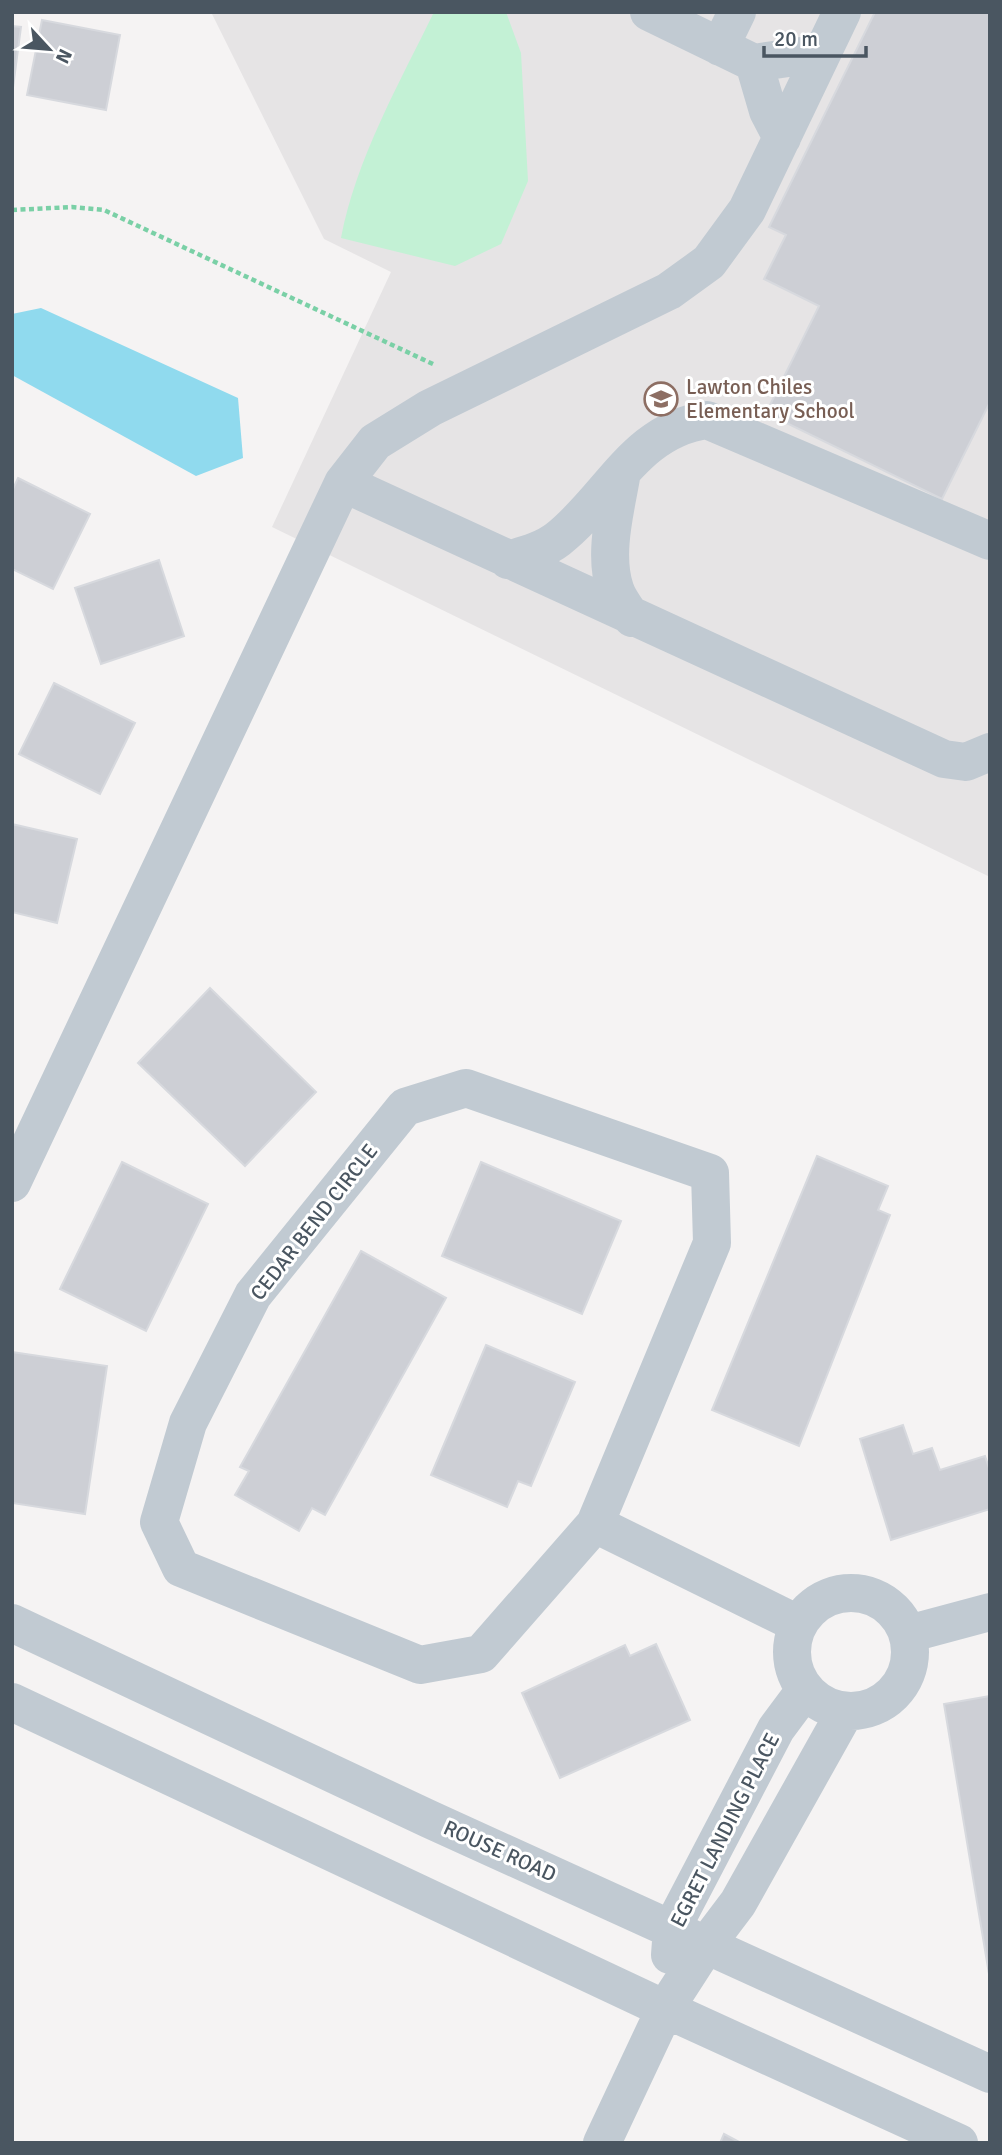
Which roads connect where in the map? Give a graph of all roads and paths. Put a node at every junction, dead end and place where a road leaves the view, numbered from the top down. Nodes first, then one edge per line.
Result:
1 (649, 12) edge
2 (737, 12) edge
3 (842, 12) edge
4 (720, 47) junction
5 (822, 53) junction
6 (754, 63) junction
7 (782, 138) junction
8 (12, 210) edge
9 (477, 386) junction
10 (622, 472) junction
11 (343, 483) junction
12 (990, 541) edge
13 (508, 560) junction
14 (632, 618) junction
15 (990, 752) edge
16 (12, 1183) edge
17 (595, 1524) junction
18 (990, 1612) edge
19 (12, 1623) edge
20 (798, 1624) junction
21 (908, 1634) junction
22 (805, 1690) junction
23 (12, 1702) edge
24 (845, 1712) junction
25 (741, 1796) junction
26 (786, 1818) junction
27 (672, 1928) junction
28 (707, 1944) junction
29 (665, 2009) junction
30 (990, 2074) edge
31 (602, 2143) edge
32 (959, 2143) edge

1 - 4 street
2 - 4 street
3 - 5 street
4 - 6 street
5 - 6 street
5 - 7 street
6 - 7 street
7 - 9 street
8 - 9 path
9 - 11 street
10 - 12 street
10 - 13 street
10 - 14 street
11 - 13 street
11 - 16 street
13 - 14 street
14 - 15 street
17 - 17 street, CEDAR BEND CIRCLE
17 - 20 street
18 - 21 street
19 - 27 street, ROUSE ROAD
20 - 21 street
20 - 22 street
21 - 24 street
22 - 24 street
22 - 25 street, EGRET LANDING PLACE
23 - 29 street
24 - 26 street, EGRET LANDING PLACE
25 - 26 street
25 - 27 street, EGRET LANDING PLACE
26 - 28 street, EGRET LANDING PLACE
27 - 28 street, ROUSE ROAD
27 - 29 street, EGRET LANDING PLACE
28 - 29 street, EGRET LANDING PLACE
28 - 30 street, ROUSE ROAD
29 - 31 street
29 - 32 street

